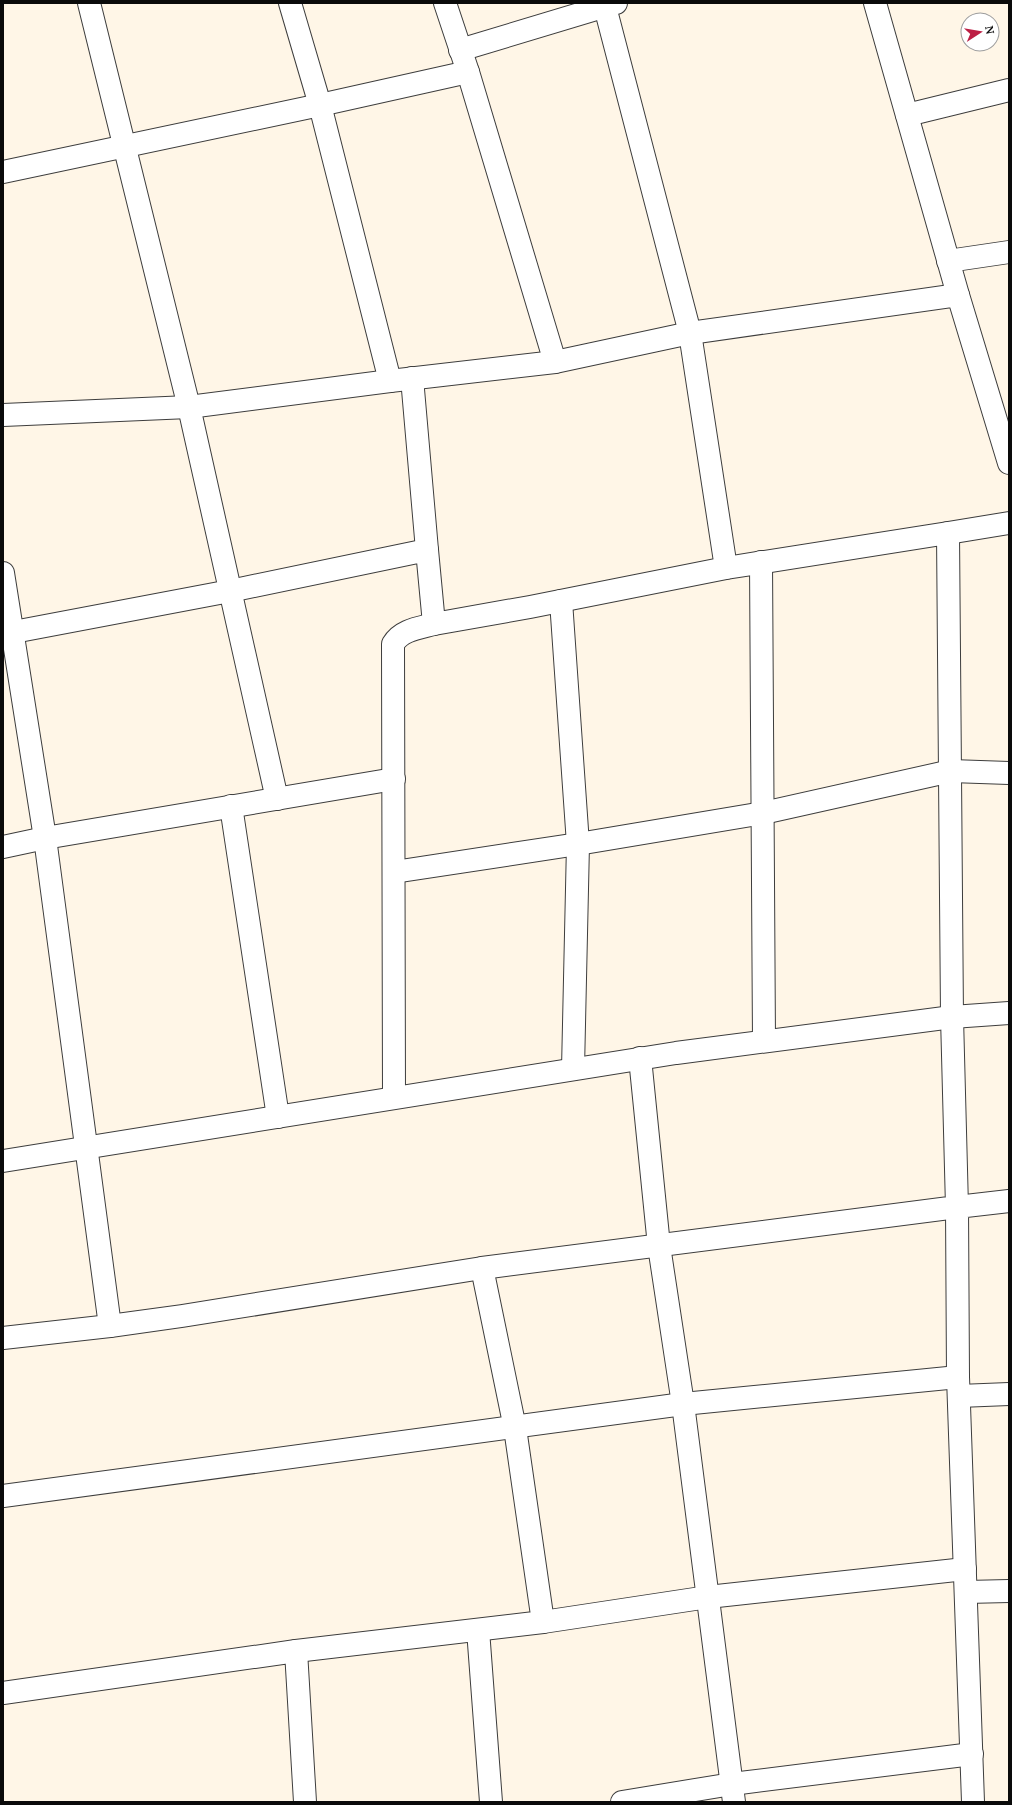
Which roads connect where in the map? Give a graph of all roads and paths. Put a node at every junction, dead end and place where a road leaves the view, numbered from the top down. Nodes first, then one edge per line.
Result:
1 (89, 3) edge
2 (290, 3) edge
3 (445, 3) edge
4 (875, 3) edge
5 (608, 4) edge
6 (460, 50) junction
7 (468, 72) junction
8 (1009, 90) edge
9 (320, 105) junction
10 (907, 115) junction
11 (124, 147) junction
12 (3, 172) edge
13 (1009, 252) edge
14 (948, 261) junction
15 (958, 295) junction
16 (690, 333) junction
17 (555, 362) junction
18 (412, 378) junction
19 (390, 381) junction
20 (189, 407) junction
21 (3, 415) edge
22 (1009, 463) edge
23 (1009, 523) edge
24 (948, 532) junction
25 (427, 550) junction
26 (761, 562) junction
27 (726, 568) junction
28 (3, 573) edge
29 (230, 591) junction
30 (561, 601) junction
31 (434, 624) junction
32 (8, 633) edge
33 (951, 771) junction
34 (1009, 774) edge
35 (394, 779) junction
36 (277, 799) junction
37 (231, 806) junction
38 (763, 813) junction
39 (45, 838) junction
40 (578, 844) junction
41 (3, 846) edge
42 (394, 872) junction
43 (1009, 1013) edge
44 (952, 1017) junction
45 (764, 1041) junction
46 (640, 1058) junction
47 (574, 1069) junction
48 (394, 1098) junction
49 (278, 1117) junction
50 (87, 1146) junction
51 (3, 1161) edge
52 (1009, 1201) edge
53 (957, 1206) junction
54 (659, 1246) junction
55 (482, 1268) junction
56 (110, 1326) junction
57 (3, 1338) edge
58 (959, 1386) junction
59 (1009, 1394) edge
60 (683, 1404) junction
61 (515, 1428) junction
62 (3, 1496) edge
63 (965, 1569) junction
64 (966, 1592) junction
65 (1009, 1592) edge
66 (708, 1597) junction
67 (543, 1622) junction
68 (478, 1630) junction
69 (296, 1651) junction
70 (3, 1693) edge
71 (972, 1754) junction
72 (733, 1793) edge
73 (305, 1802) edge
74 (491, 1802) edge
75 (622, 1802) edge
76 (974, 1802) edge

1 - 11 street
2 - 9 street
3 - 6 street
4 - 10 street
5 - 6 street
5 - 16 street
6 - 7 street
7 - 9 street
7 - 17 street
8 - 10 street
9 - 11 street
9 - 19 street
10 - 14 street
11 - 12 street
11 - 20 street
13 - 14 street
14 - 15 street
15 - 16 street
15 - 22 street
16 - 17 street
16 - 27 street
17 - 18 street
18 - 19 street
18 - 25 street
19 - 20 street
20 - 21 street
20 - 29 street
23 - 24 street
24 - 26 street
24 - 33 street
25 - 29 street
25 - 31 street
26 - 27 street
26 - 38 street
27 - 30 street
28 - 32 street
29 - 32 street
29 - 36 street
30 - 31 street
30 - 40 street
31 - 35 street
32 - 39 street
33 - 34 street
33 - 38 street
33 - 44 street
35 - 36 street
35 - 42 street
36 - 37 street
37 - 39 street
37 - 49 street
38 - 40 street
38 - 45 street
39 - 41 street
39 - 50 street
40 - 42 street
40 - 47 street
42 - 48 street
43 - 44 street
44 - 45 street
44 - 53 street
45 - 46 street
46 - 47 street
46 - 54 street
47 - 48 street
48 - 49 street
49 - 50 street
50 - 51 street
50 - 56 street
52 - 53 street
53 - 54 street
53 - 58 street
54 - 55 street
54 - 60 street
55 - 56 street
55 - 61 street
56 - 57 street
58 - 59 street
58 - 60 street
58 - 63 street
60 - 61 street
60 - 66 street
61 - 62 street
61 - 67 street
63 - 64 street
63 - 66 street
64 - 65 street
64 - 71 street
66 - 67 street
66 - 72 street
67 - 68 street
68 - 69 street
68 - 74 street
69 - 70 street
69 - 73 street
71 - 72 street
71 - 76 street
72 - 75 street

